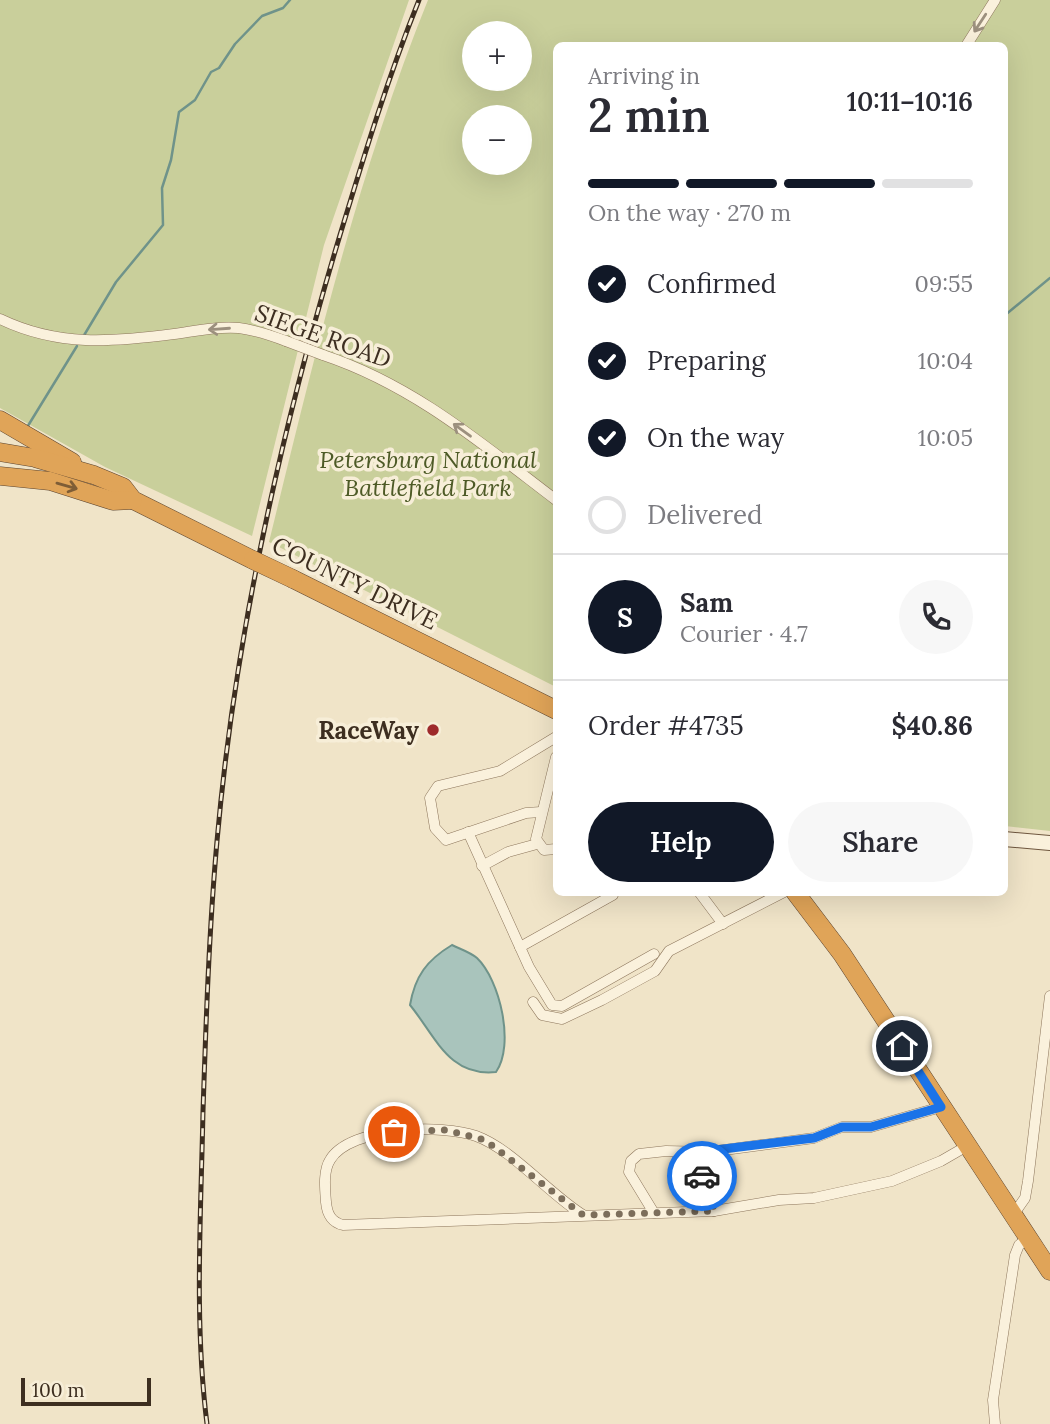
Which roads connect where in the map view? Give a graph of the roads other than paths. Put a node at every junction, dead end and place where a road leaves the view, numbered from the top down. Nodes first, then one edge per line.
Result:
1 (995, 0) edge
2 (968, 42) edge
3 (0, 319) edge
4 (0, 420) edge
5 (0, 452) edge
6 (86, 472) junction
7 (0, 476) edge
8 (553, 498) edge
9 (133, 500) junction
10 (553, 709) edge
11 (553, 739) edge
12 (553, 768) edge
13 (541, 812) junction
14 (468, 832) junction
15 (1008, 839) edge
16 (1050, 843) edge
17 (537, 844) junction
18 (553, 849) edge
19 (482, 866) junction
20 (611, 896) edge
21 (702, 896) edge
22 (776, 896) edge
23 (798, 896) edge
24 (723, 924) junction
25 (520, 947) junction
26 (653, 954) dead end
27 (1050, 996) edge
28 (533, 1002) dead end
29 (941, 1107) junction
30 (967, 1146) junction
31 (699, 1152) junction
32 (715, 1211) junction
33 (654, 1213) junction
34 (583, 1215) junction
35 (1013, 1215) junction
36 (1028, 1238) junction
37 (1050, 1271) edge
38 (995, 1424) edge

1 -> 2 street
8 -> 3 street, SIEGE ROAD, bridge
4 - 6 highway
5 - 6 highway, COUNTY DRIVE
6 - 9 highway, COUNTY DRIVE
7 -> 9 highway, COUNTY DRIVE
9 - 10 highway, COUNTY DRIVE, bridge
11 - 14 street
12 - 13 street
13 - 14 street
13 - 17 street
14 - 19 street
15 - 16 street
17 - 18 street
17 - 19 street
19 - 25 street
20 - 25 street
21 - 24 street
22 - 24 street
23 - 29 highway
24 - 28 street
25 - 26 street
27 - 35 street
29 - 30 highway
29 - 31 street
30 - 32 street
30 - 35 highway
31 - 32 street
31 - 33 street
32 - 33 street
33 - 34 street
34 - 34 street
35 - 36 highway
36 - 37 highway
36 - 38 street

